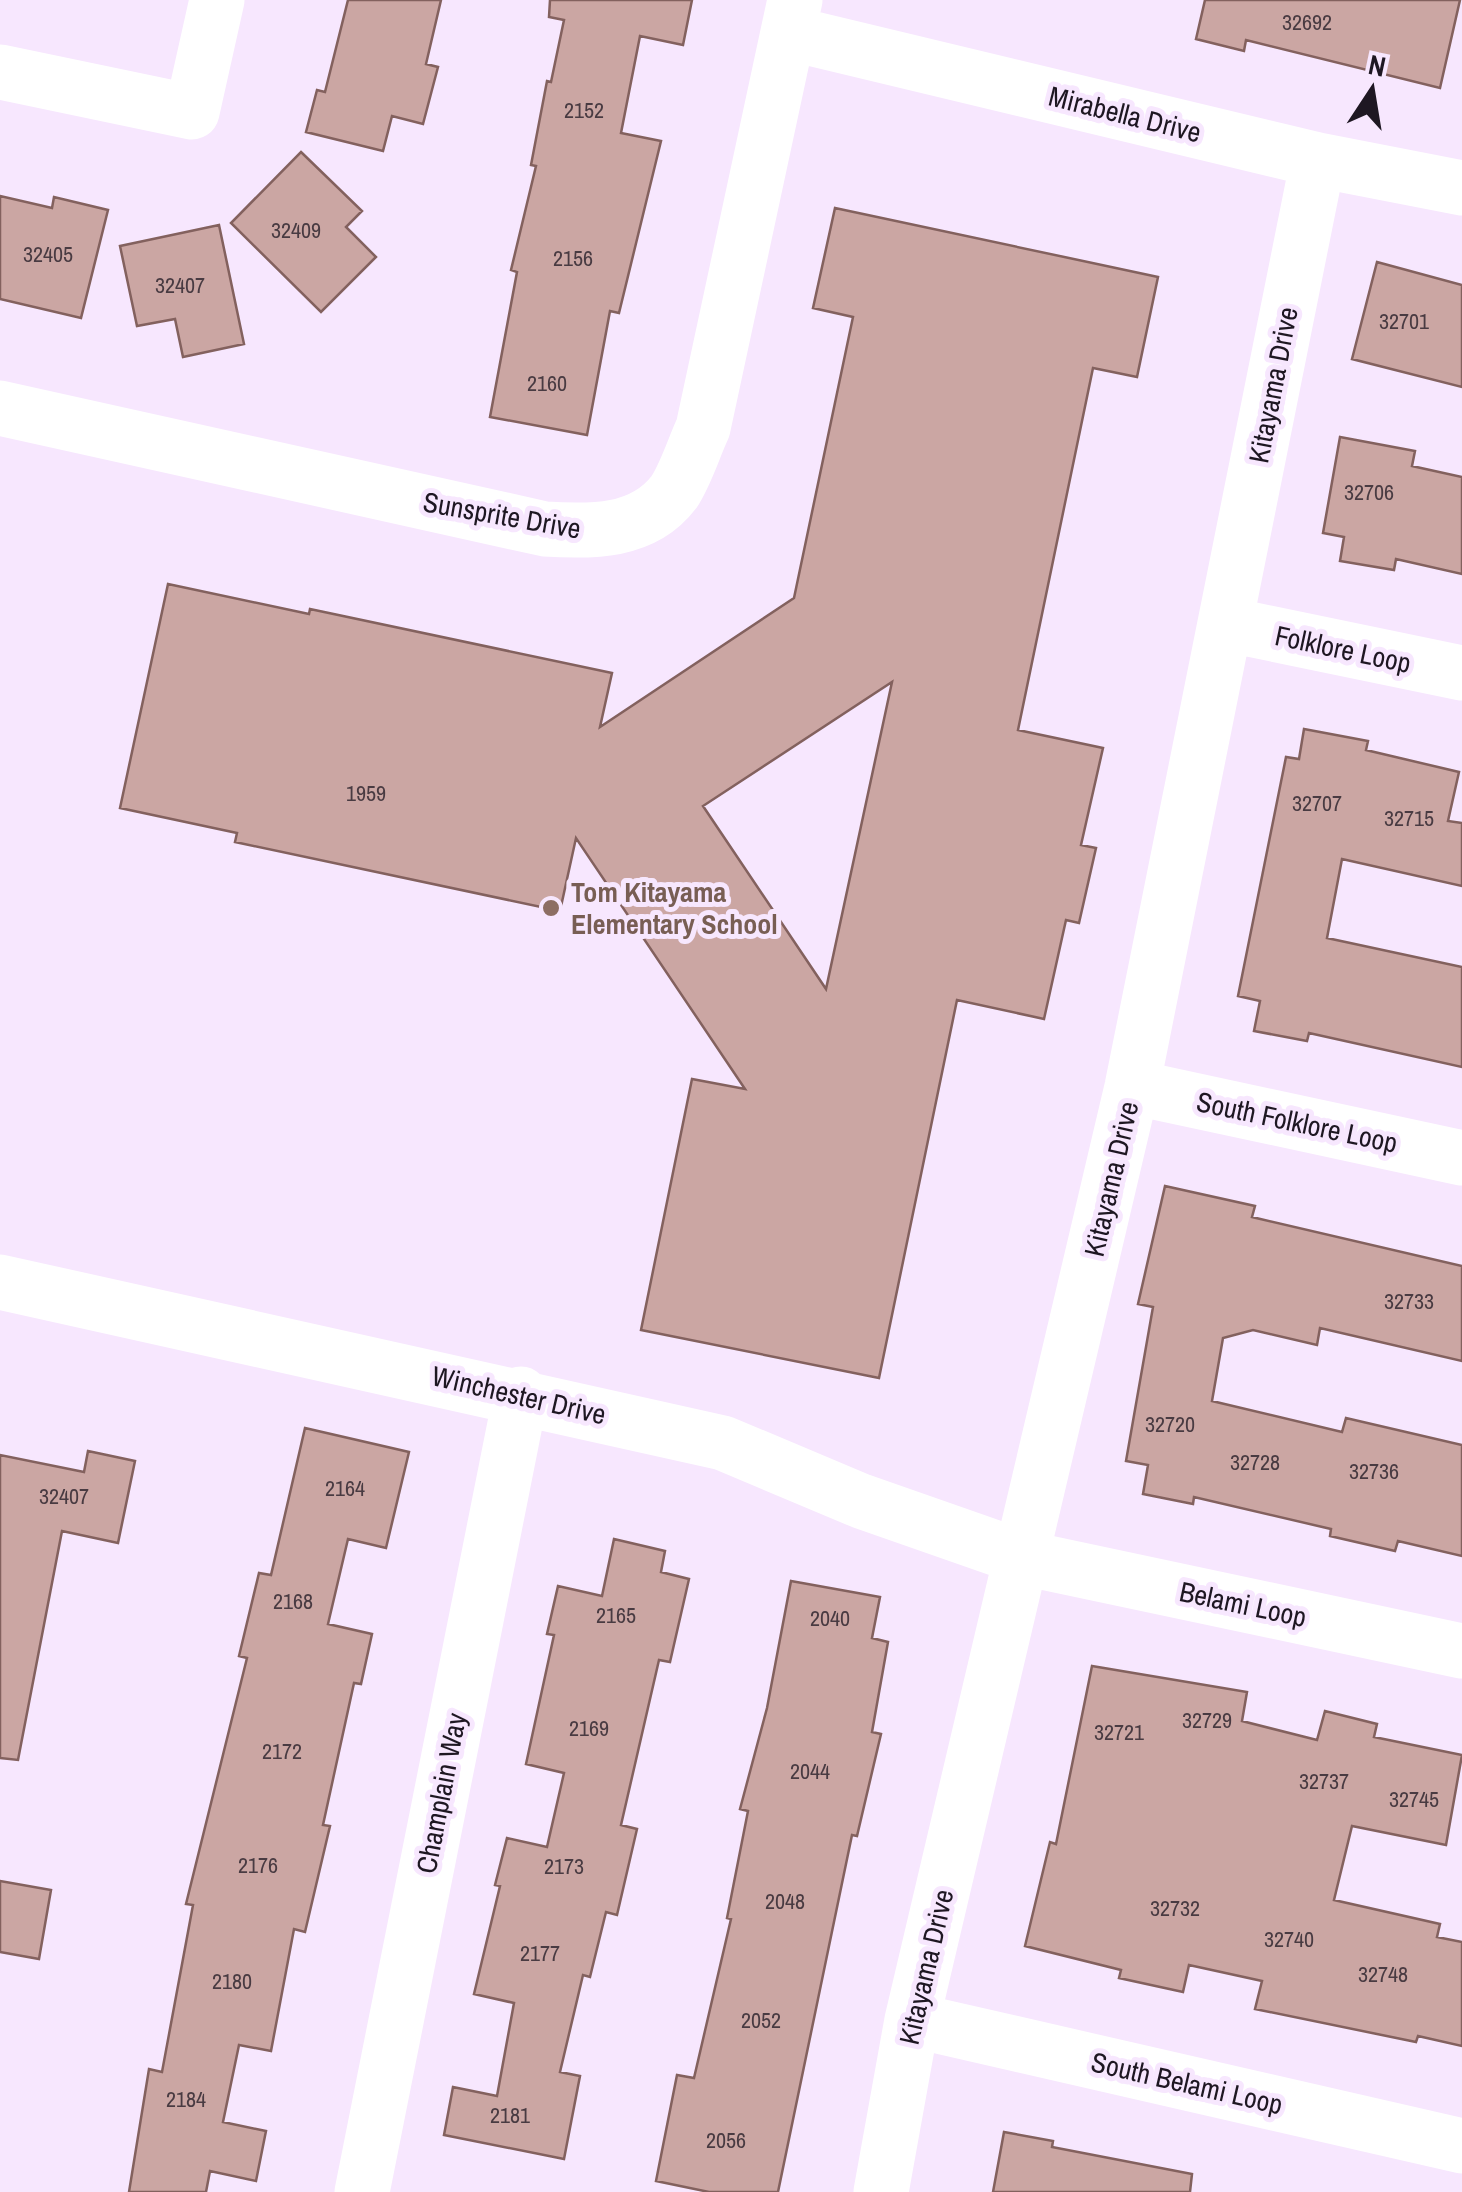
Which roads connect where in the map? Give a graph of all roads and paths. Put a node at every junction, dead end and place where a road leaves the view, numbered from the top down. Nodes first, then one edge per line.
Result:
1 (216, 0) edge
2 (792, 16) edge
3 (0, 72) edge
4 (1318, 160) junction
5 (1462, 188) edge
6 (0, 408) edge
7 (1225, 624) junction
8 (1462, 674) edge
9 (1132, 1086) junction
10 (1462, 1158) edge
11 (0, 1282) edge
12 (521, 1394) junction
13 (1024, 1558) junction
14 (1462, 1651) edge
15 (912, 2020) junction
16 (1462, 2146) edge
17 (362, 2192) edge
18 (880, 2192) edge

1 - 3 street
2 - 4 street, Mirabella Drive
2 - 6 street, Sunsprite Drive
4 - 5 street, Mirabella Drive
4 - 7 street, Kitayama Drive
7 - 8 street, Folklore Loop
7 - 9 street, Kitayama Drive
9 - 10 street, South Folklore Loop
9 - 13 street, Kitayama Drive
11 - 12 street, Winchester Drive
12 - 13 street, Winchester Drive
12 - 17 street, Champlain Way
13 - 14 street, Belami Loop
13 - 15 street, Kitayama Drive
15 - 16 street, South Belami Loop
15 - 18 street, Kitayama Drive

